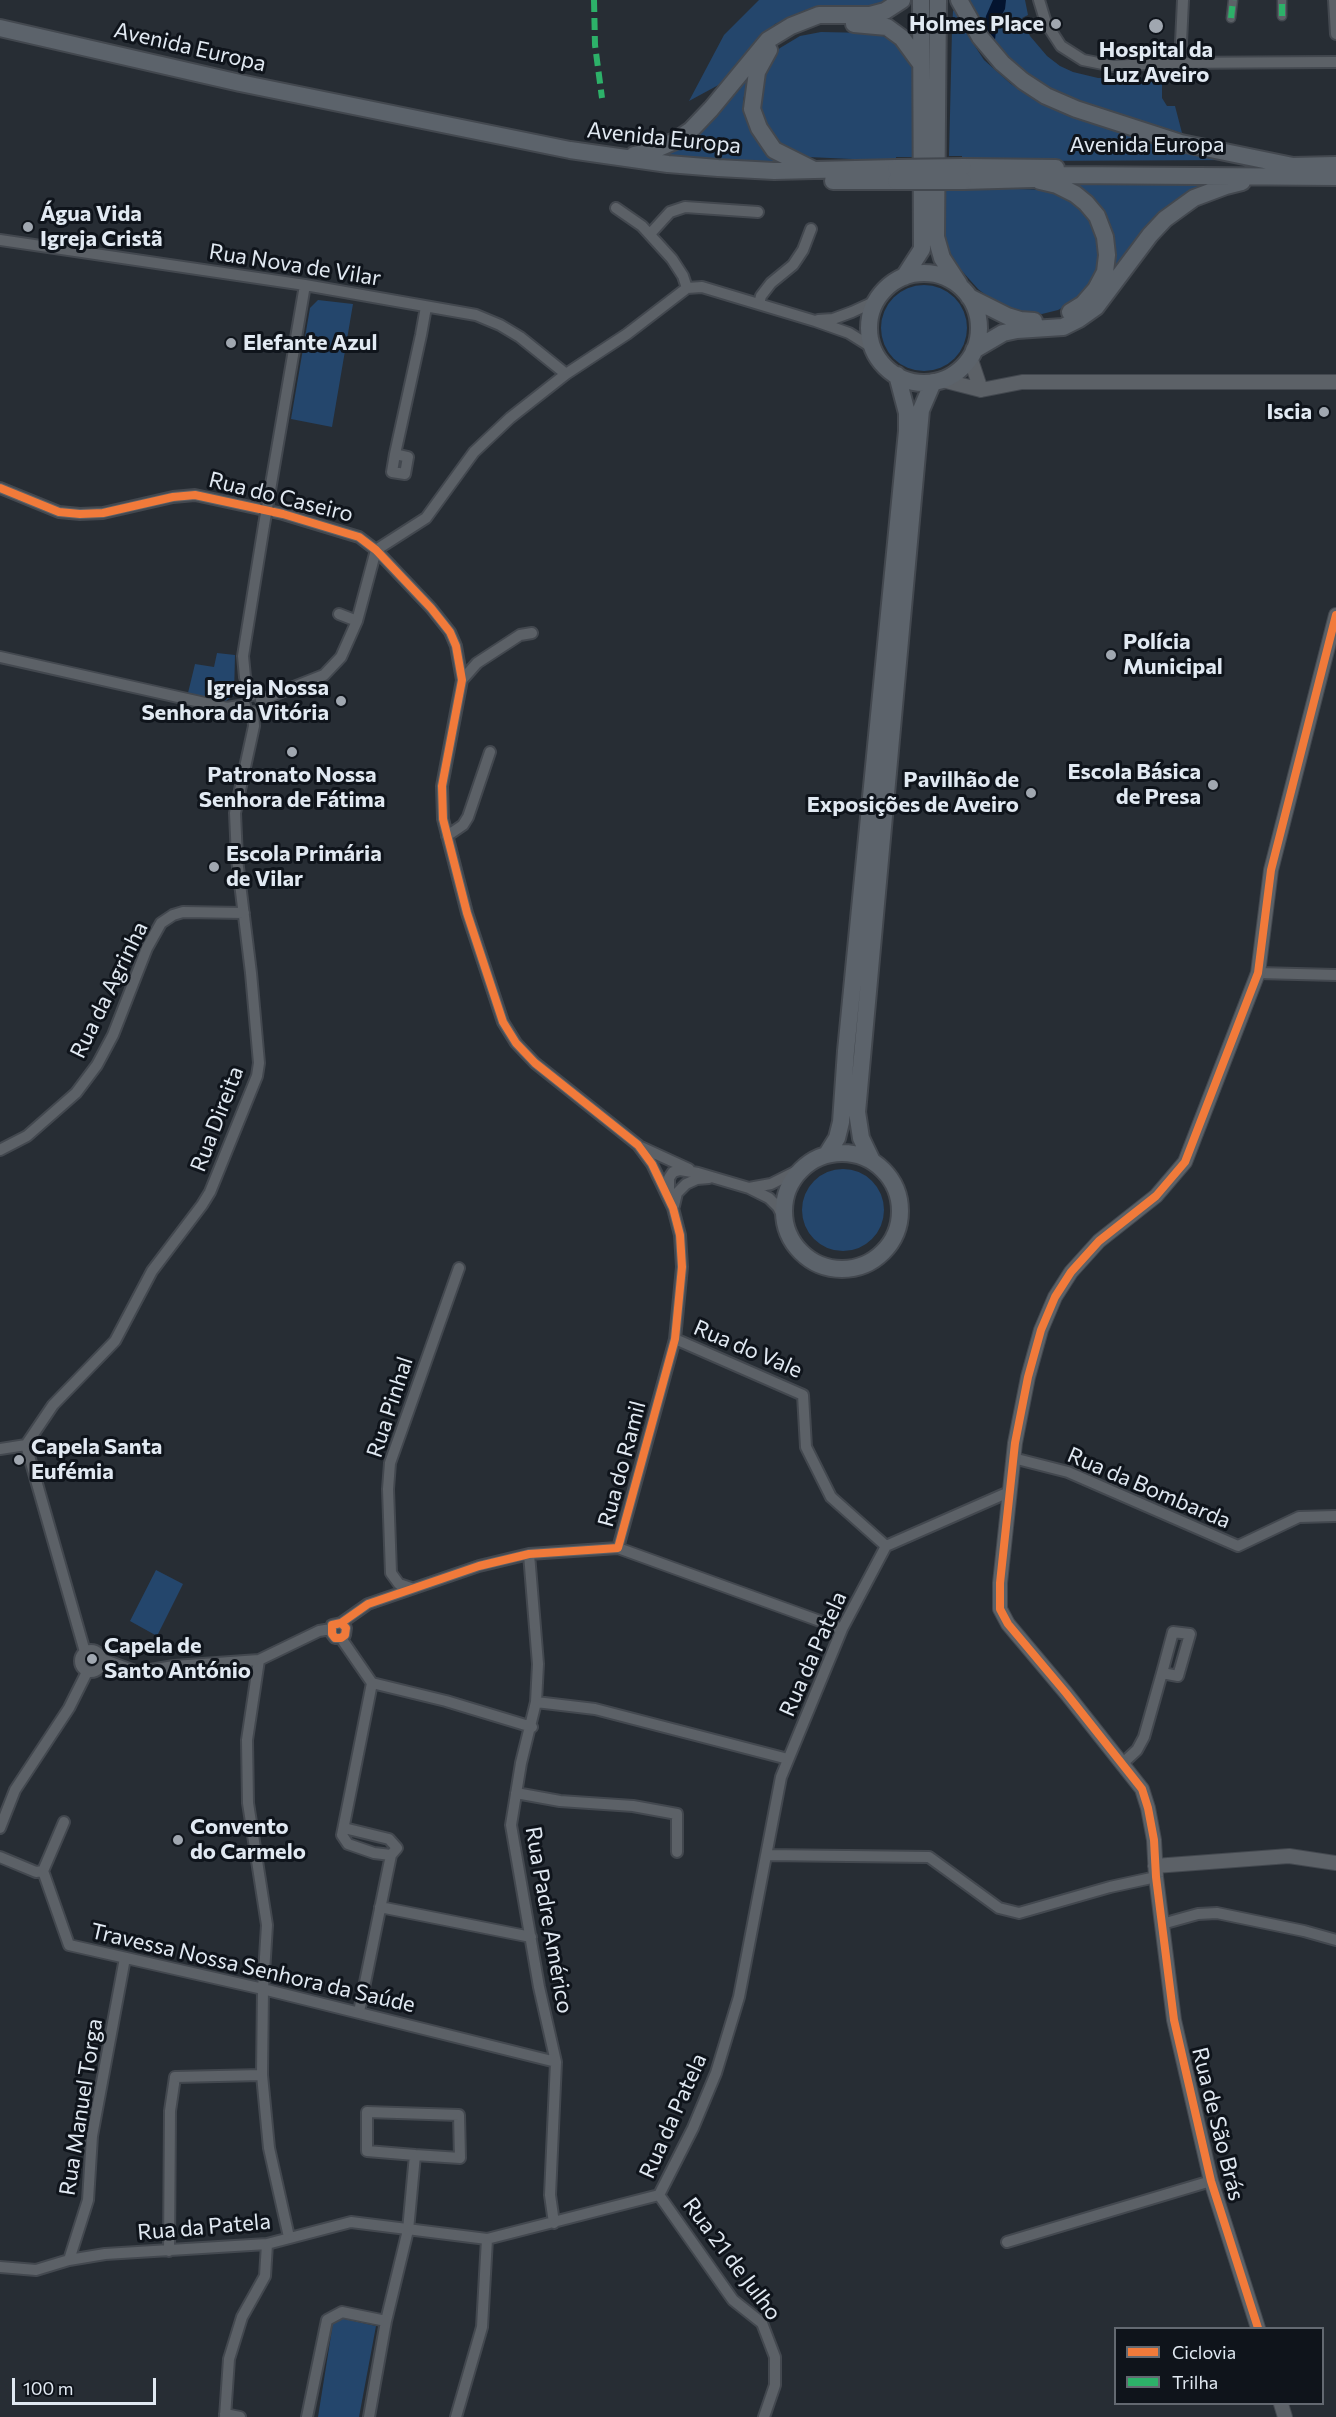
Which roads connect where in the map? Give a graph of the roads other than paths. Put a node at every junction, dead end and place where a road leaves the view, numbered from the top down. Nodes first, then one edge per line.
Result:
1 (902, 0) edge
2 (938, 0) edge
3 (959, 0) edge
4 (1039, 0) edge
5 (1183, 0) edge
6 (1233, 0) edge
7 (1282, 0) edge
8 (1334, 0) edge
9 (921, 8) edge
10 (885, 11) junction
11 (1282, 16) dead end
12 (1231, 18) dead end
13 (1336, 34) edge
14 (1, 37) edge
15 (938, 51) junction
16 (1336, 62) edge
17 (921, 64) junction
18 (1180, 64) junction
19 (529, 141) junction
20 (1293, 166) junction
21 (815, 171) junction
22 (896, 174) junction
23 (963, 174) junction
24 (1334, 175) edge
25 (1269, 177) junction
26 (1033, 179) junction
27 (616, 208) dead end
28 (758, 212) dead end
29 (811, 229) dead end
30 (650, 234) junction
31 (0, 240) edge
32 (904, 277) junction
33 (305, 285) junction
34 (687, 288) junction
35 (965, 292) junction
36 (876, 301) junction
37 (759, 304) junction
38 (426, 307) junction
39 (815, 321) junction
40 (873, 348) junction
41 (972, 354) junction
42 (566, 374) junction
43 (897, 375) junction
44 (937, 381) junction
45 (1336, 382) edge
46 (981, 390) junction
47 (395, 454) dead end
48 (0, 488) edge
49 (376, 550) junction
50 (339, 614) dead end
51 (1336, 615) edge
52 (357, 621) junction
53 (532, 633) dead end
54 (0, 657) edge
55 (462, 680) junction
56 (256, 697) junction
57 (249, 709) junction
58 (490, 752) dead end
59 (447, 836) junction
60 (244, 913) junction
61 (1258, 973) junction
62 (1336, 975) edge
63 (638, 1145) junction
64 (0, 1150) edge
65 (827, 1154) junction
66 (872, 1161) junction
67 (799, 1170) junction
68 (698, 1173) junction
69 (709, 1178) junction
70 (749, 1188) junction
71 (673, 1208) junction
72 (783, 1217) junction
73 (459, 1268) dead end
74 (675, 1339) junction
75 (26, 1446) junction
76 (0, 1449) edge
77 (1013, 1458) junction
78 (1010, 1492) junction
79 (1336, 1516) edge
80 (886, 1546) junction
81 (618, 1548) junction
82 (529, 1554) junction
83 (411, 1588) junction
84 (341, 1623) junction
85 (331, 1629) junction
86 (842, 1629) junction
87 (341, 1638) junction
88 (84, 1652) junction
89 (102, 1659) junction
90 (259, 1660) junction
91 (87, 1672) junction
92 (1162, 1672) dead end
93 (372, 1683) junction
94 (536, 1702) junction
95 (531, 1727) junction
96 (788, 1760) junction
97 (1123, 1763) junction
98 (516, 1793) junction
99 (64, 1822) dead end
100 (0, 1828) edge
101 (344, 1828) junction
102 (677, 1851) dead end
103 (391, 1855) junction
104 (766, 1855) junction
105 (0, 1857) edge
106 (1336, 1863) edge
107 (43, 1871) junction
108 (1156, 1872) junction
109 (380, 1907) junction
110 (1162, 1924) junction
111 (531, 1937) junction
112 (1336, 1940) edge
113 (125, 1958) junction
114 (263, 1989) junction
115 (359, 2012) junction
116 (556, 2062) junction
117 (262, 2075) junction
118 (415, 2155) junction
119 (1211, 2181) junction
120 (659, 2195) junction
121 (554, 2223) junction
122 (408, 2230) junction
123 (289, 2237) junction
124 (487, 2239) junction
125 (1007, 2242) dead end
126 (267, 2244) junction
127 (169, 2251) junction
128 (69, 2260) junction
129 (0, 2267) edge
130 (386, 2321) junction
131 (1258, 2327) edge
132 (225, 2416) edge
133 (240, 2417) edge
134 (307, 2417) edge
135 (369, 2417) edge
136 (456, 2417) edge
137 (764, 2417) edge

1 - 10 main road
2 - 15 main road
3 - 20 main road
4 - 18 street
5 - 18 street
6 - 12 street
7 - 11 street
8 - 13 street
9 - 10 main road
9 - 15 main road
9 - 17 main road
10 - 19 main road
14 - 19 main road, Avenida Europa
14 - 22 main road, Avenida Europa
15 - 35 main road
16 - 18 street
17 - 21 main road
17 - 32 main road
19 - 21 main road, Avenida Europa
20 - 23 main road, Avenida Europa
20 - 24 main road, Avenida Europa
21 - 22 main road, Avenida Europa
22 - 23 main road, Avenida Europa, bridge
23 - 26 main road, Avenida Europa
24 - 25 main road, Avenida Europa
25 - 26 main road, Avenida Europa
25 - 41 main road
26 - 35 main road
27 - 30 street
28 - 30 street
29 - 37 street
30 - 34 street
31 - 33 street, Rua Nova de Vilar
32 - 35 main road
32 - 36 main road
33 - 38 street, Rua Nova de Vilar
33 - 56 street, bridge
34 - 37 street
34 - 42 street
35 - 41 main road
36 - 39 street
36 - 40 main road
37 - 39 street
38 - 42 street, Rua Nova de Vilar
38 - 47 street
39 - 40 street
40 - 43 main road
41 - 44 main road
41 - 46 street
42 - 49 street
43 - 44 main road
43 - 65 main road
44 - 46 street
44 - 66 main road
45 - 46 street
48 - 49 street, Rua do Caseiro
49 - 52 street
49 - 55 street, Rua do Caseiro
50 - 52 street
51 - 61 street, Rua de São Brás
52 - 56 street
53 - 55 street
54 - 57 street
55 - 59 street
56 - 57 street
56 - 57 street
57 - 60 street, Rua Direita
58 - 59 street
59 - 63 street
60 - 64 street, Rua da Agrinha
60 - 75 street, Rua Direita
61 - 62 street
61 - 77 street, Rua de São Brás
63 - 68 street
63 - 71 street
65 - 66 main road
65 - 67 main road
66 - 72 main road
67 - 70 street
67 - 72 main road
68 - 69 street
68 - 71 street
69 - 70 street
69 - 71 street
70 - 72 street
71 - 74 street, Rua do Ramil
73 - 83 street, Rua Pinhal
74 - 80 street, Rua do Vale
74 - 81 street, Rua do Ramil
75 - 76 street
75 - 88 street
77 - 78 street, Rua de São Brás
77 - 79 street, Rua da Bombarda
78 - 80 street
78 - 97 street, Rua de São Brás
80 - 86 street, Rua da Patela
81 - 82 street, Rua do Ramil
81 - 86 street
82 - 83 street, Rua do Ramil
82 - 94 street, Rua Padre Américo
83 - 84 street, Rua do Ramil
84 - 85 street
84 - 87 street
85 - 87 street
85 - 90 street
86 - 96 street, Rua da Patela
87 - 93 street
88 - 89 street
88 - 91 street
89 - 90 street
89 - 91 street
90 - 114 street
91 - 100 street
92 - 97 street
93 - 95 street
93 - 101 street
94 - 95 street, Rua Padre Américo
94 - 96 street
95 - 98 street, Rua Padre Américo
96 - 104 street, Rua da Patela
97 - 108 street, Rua de São Brás
98 - 102 street
98 - 111 street, Rua Padre Américo
99 - 107 street
101 - 103 street
101 - 103 street
103 - 109 street
104 - 108 street
104 - 120 street, Rua da Patela
105 - 107 street
106 - 108 street
107 - 113 street, Travessa Nossa Senhora da Saúde
108 - 110 street, Rua de São Brás
109 - 111 street
109 - 115 street
110 - 112 street
110 - 119 street, Rua de São Brás
111 - 116 street, Rua Padre Américo
113 - 114 street, Travessa Nossa Senhora da Saúde
113 - 128 street, Rua Manuel Torga
114 - 115 street, Travessa Nossa Senhora da Saúde
114 - 117 street
115 - 116 street, Travessa Nossa Senhora da Saúde
116 - 121 street, Rua Padre Américo
117 - 123 street
117 - 127 street
118 - 118 street
118 - 122 street
119 - 125 street
119 - 131 street, Rua de São Brás
120 - 121 street, Rua da Patela
120 - 137 street, Rua 21 de Julho
121 - 124 street, Rua da Patela
122 - 123 street, Rua da Patela
122 - 124 street, Rua da Patela
122 - 130 street
123 - 126 street, Rua da Patela
124 - 136 street
126 - 127 street, Rua da Patela
126 - 132 street
127 - 128 street, Rua da Patela
128 - 129 street, Rua da Patela
130 - 134 street
130 - 135 street
132 - 133 street

